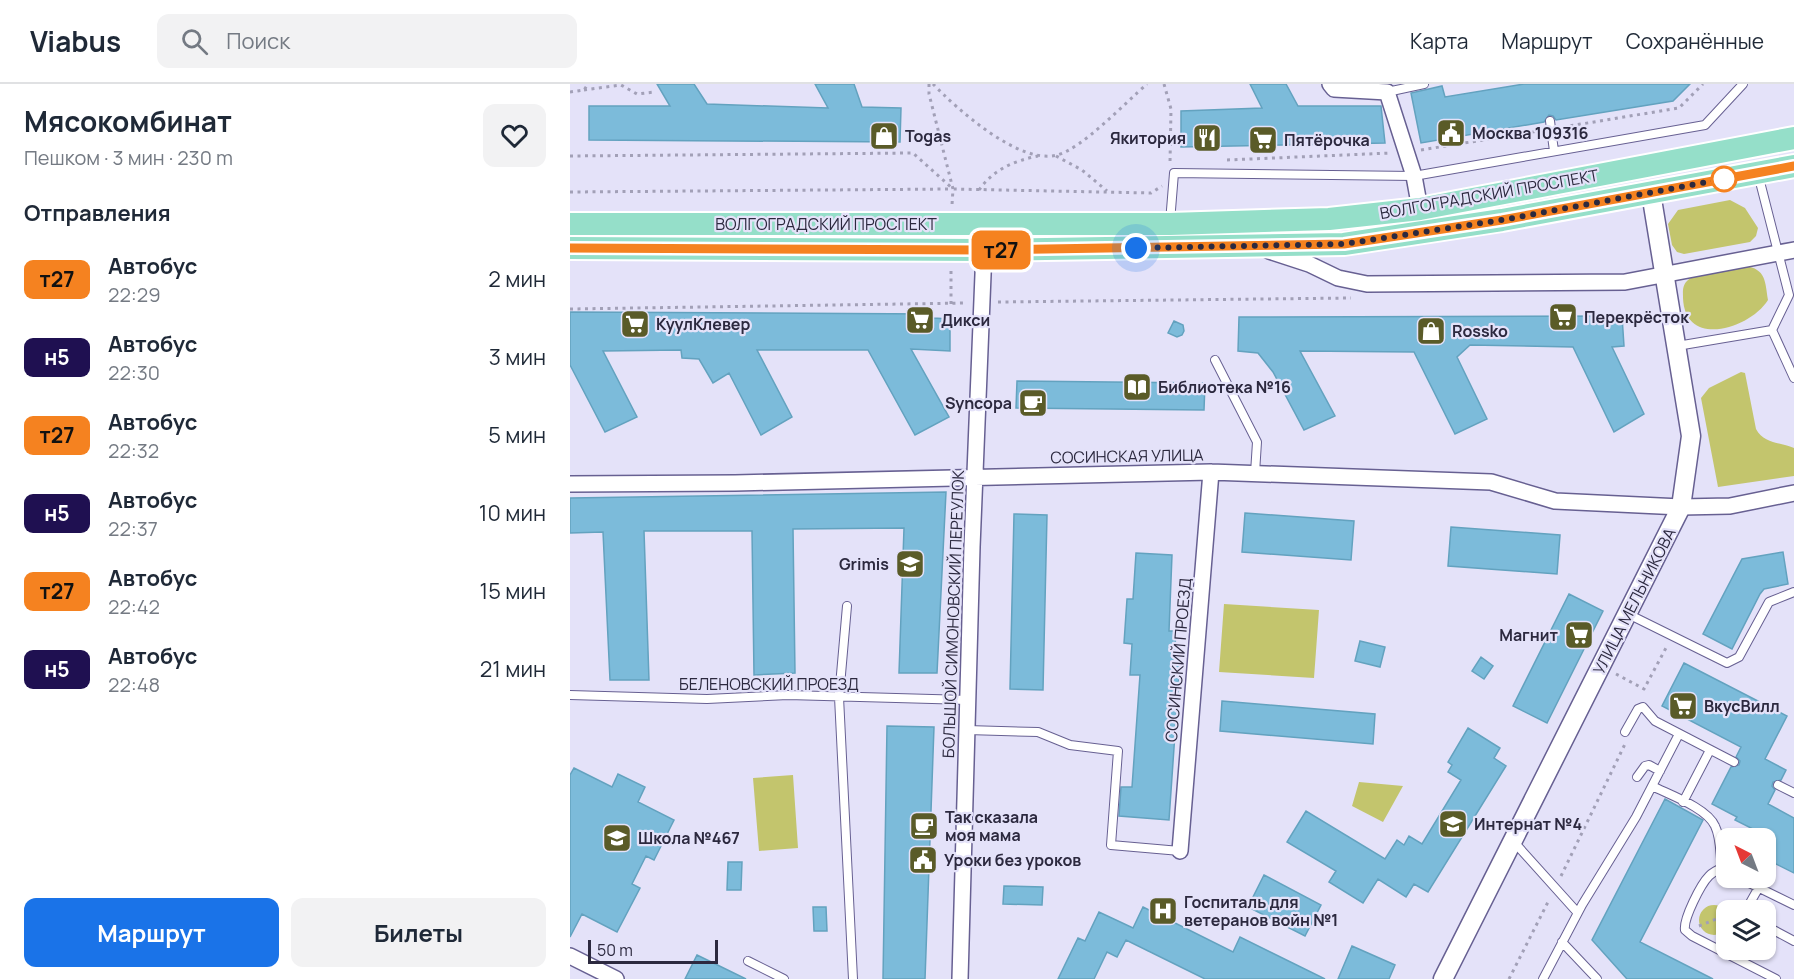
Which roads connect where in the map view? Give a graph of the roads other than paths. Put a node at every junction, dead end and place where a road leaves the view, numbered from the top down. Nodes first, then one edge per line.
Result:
1 (1330, 84) edge
2 (1424, 84) edge
3 (1743, 84) edge
4 (1387, 92) junction
5 (1551, 125) road end
6 (1794, 138) edge
7 (1554, 151) junction
8 (1794, 166) edge
9 (1758, 173) junction
10 (1414, 176) junction
11 (1652, 193) junction
12 (1420, 209) junction
13 (570, 224) edge
14 (1170, 224) junction
15 (1244, 246) junction
16 (570, 248) edge
17 (984, 250) junction
18 (1786, 251) edge
19 (1665, 275) junction
20 (1791, 295) edge
21 (1772, 330) junction
22 (1677, 346) junction
23 (1215, 360) dead end
24 (1794, 378) edge
25 (1211, 472) junction
26 (1255, 472) junction
27 (975, 477) junction
28 (570, 484) edge
29 (1794, 493) edge
30 (1681, 507) junction
31 (1794, 592) edge
32 (847, 606) dead end
33 (1628, 614) junction
34 (570, 695) edge
35 (839, 697) junction
36 (968, 700) junction
37 (967, 730) junction
38 (1625, 732) road end
39 (1679, 734) junction
40 (1710, 750) junction
41 (1734, 762) dead end
42 (1660, 771) junction
43 (1637, 777) dead end
44 (1778, 785) dead end
45 (1652, 786) junction
46 (1794, 793) edge
47 (1683, 802) junction
48 (1716, 830) edge
49 (1513, 841) junction
50 (1180, 851) joint
51 (1716, 874) edge
52 (1761, 888) edge
53 (1794, 906) edge
54 (1577, 912) junction
55 (1776, 931) edge
56 (1794, 941) edge
57 (1562, 942) junction
58 (1716, 946) edge
59 (571, 959) edge
60 (1742, 960) edge
61 (748, 961) dead end
62 (616, 979) edge
63 (784, 979) edge
64 (853, 979) edge
65 (960, 979) edge
66 (1443, 979) edge
67 (1543, 979) edge
68 (1597, 979) edge
69 (1776, 979) edge

1 - 4 street
2 - 4 lane
3 - 7 lane
4 - 10 street
5 - 7 lane
6 - 12 main road, ВОЛГОГРАДСКИЙ ПРОСПЕКТ
7 - 10 lane
8 - 9 main road, ВОЛГОГРАДСКИЙ ПРОСПЕКТ
9 - 11 main road, ВОЛГОГРАДСКИЙ ПРОСПЕКТ
9 - 18 lane
10 - 12 street
10 - 14 lane
11 - 15 main road, ВОЛГОГРАДСКИЙ ПРОСПЕКТ
11 - 19 street, УЛИЦА МЕЛЬНИКОВА
12 - 14 main road, ВОЛГОГРАДСКИЙ ПРОСПЕКТ
13 - 14 main road, ВОЛГОГРАДСКИЙ ПРОСПЕКТ
15 - 17 main road, ВОЛГОГРАДСКИЙ ПРОСПЕКТ
15 - 19 street
16 - 17 main road, ВОЛГОГРАДСКИЙ ПРОСПЕКТ
17 - 27 street, БОЛЬШОЙ СИМОНОВСКИЙ ПЕРЕУЛОК
18 - 19 street
18 - 20 lane
19 - 22 street, УЛИЦА МЕЛЬНИКОВА
20 - 21 lane
21 - 22 lane
21 - 24 lane
22 - 30 street, УЛИЦА МЕЛЬНИКОВА
23 - 26 lane
25 - 26 street, СОСИНСКАЯ УЛИЦА
25 - 27 street, СОСИНСКАЯ УЛИЦА
25 - 50 street, СОСИНСКИЙ ПРОЕЗД
26 - 30 street, СОСИНСКАЯ УЛИЦА
27 - 28 street, СОСИНСКАЯ УЛИЦА
27 - 36 street, БОЛЬШОЙ СИМОНОВСКИЙ ПЕРЕУЛОК
29 - 30 street, СОСИНСКАЯ УЛИЦА
30 - 33 street, УЛИЦА МЕЛЬНИКОВА
31 - 33 lane
32 - 35 lane
33 - 49 street, УЛИЦА МЕЛЬНИКОВА
34 - 35 lane, БЕЛЕНОВСКИЙ ПРОЕЗД
35 - 36 lane, БЕЛЕНОВСКИЙ ПРОЕЗД
35 - 64 lane
36 - 37 street, БОЛЬШОЙ СИМОНОВСКИЙ ПЕРЕУЛОК
37 - 50 lane
37 - 65 street, БОЛЬШОЙ СИМОНОВСКИЙ ПЕРЕУЛОК
38 - 39 lane
39 - 40 lane
39 - 42 lane
40 - 41 lane
40 - 47 lane
42 - 43 lane
42 - 45 lane
44 - 46 lane
45 - 47 lane
45 - 54 lane
47 - 48 lane
49 - 54 lane
49 - 66 street, УЛИЦА МЕЛЬНИКОВА
51 - 58 lane
52 - 53 lane
54 - 57 lane
55 - 56 lane
57 - 67 lane
57 - 68 lane
59 - 62 street
60 - 69 lane
61 - 63 lane

